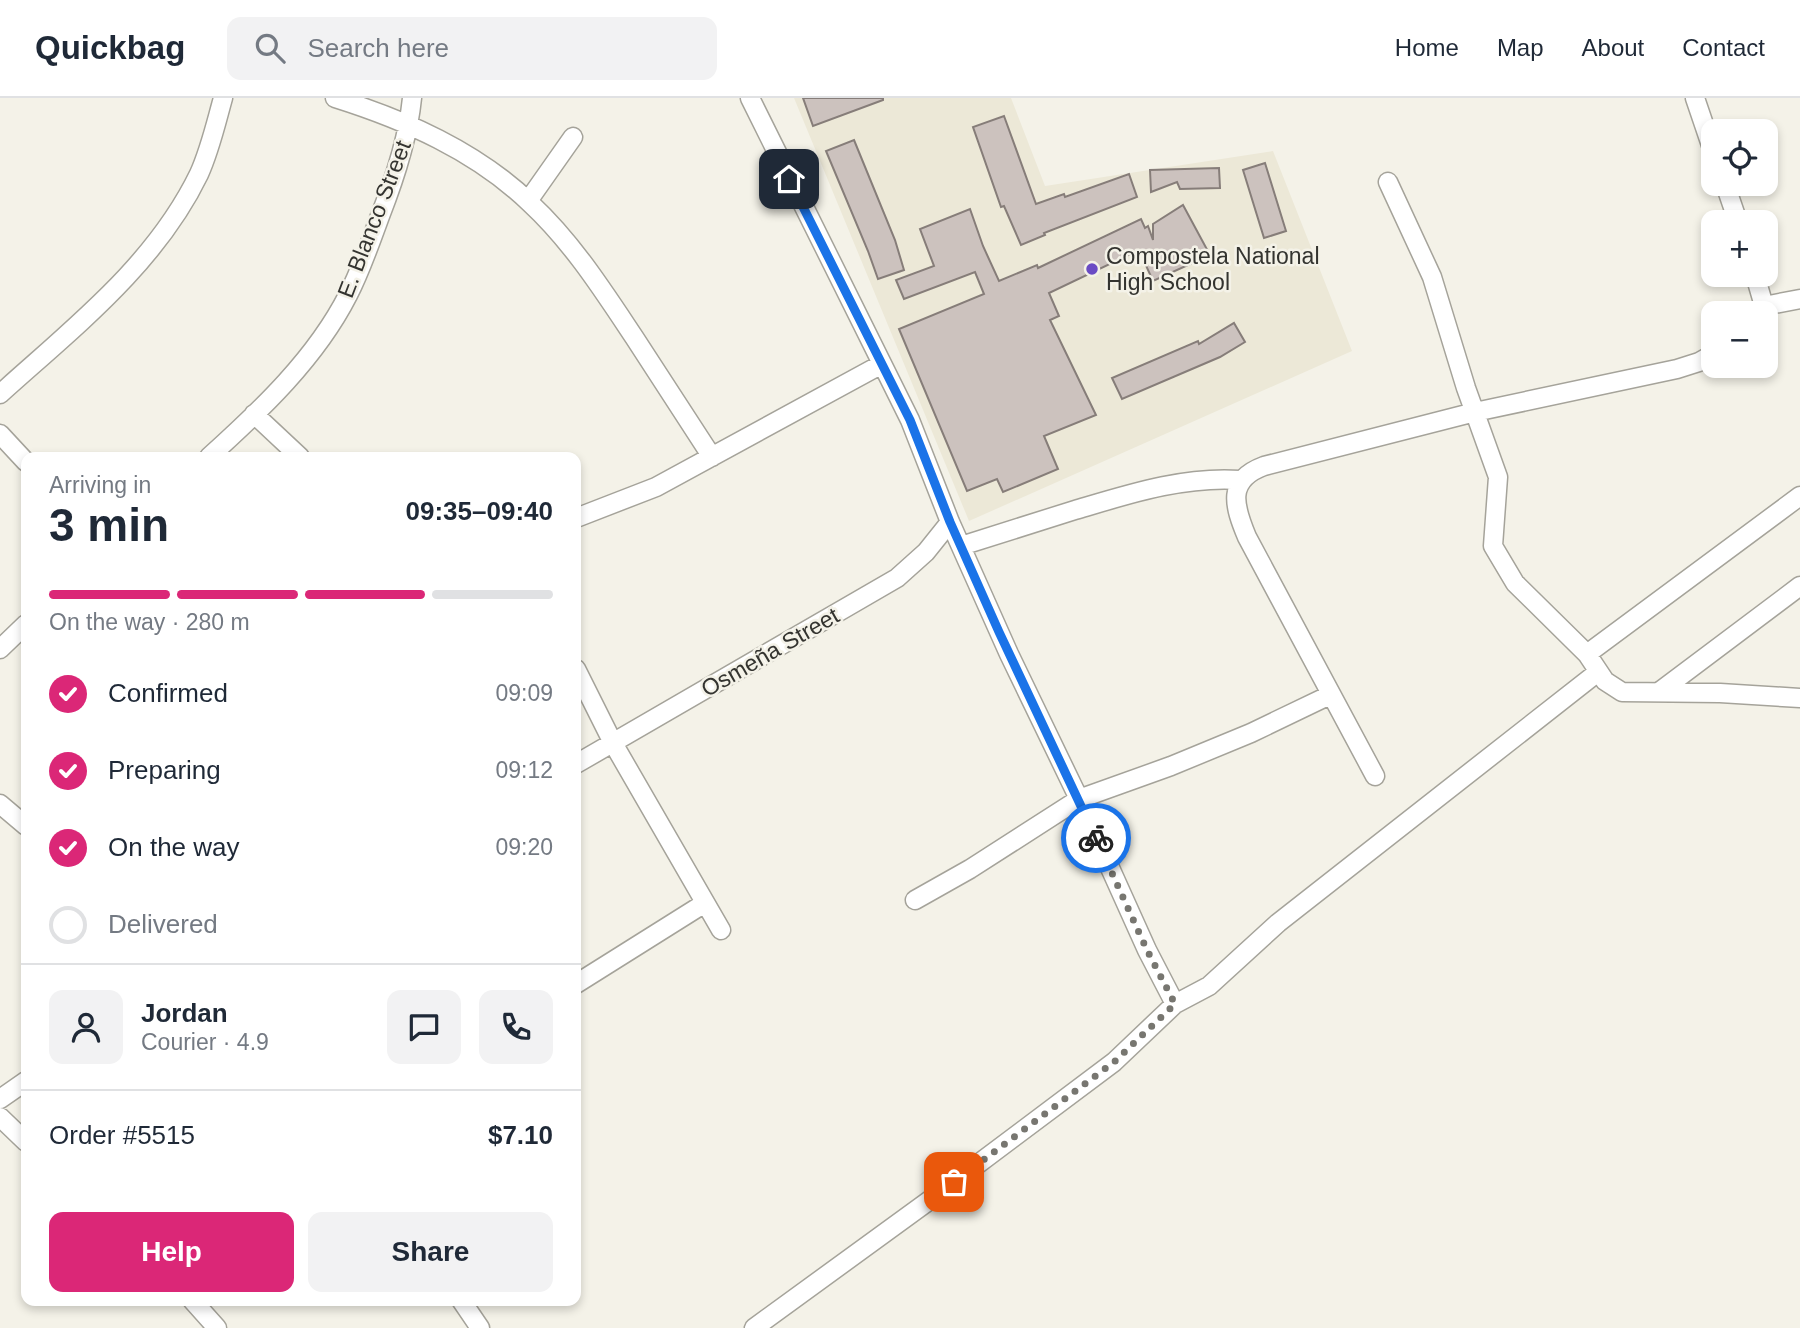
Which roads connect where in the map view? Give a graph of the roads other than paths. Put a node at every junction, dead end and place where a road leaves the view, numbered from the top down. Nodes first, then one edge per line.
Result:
1 (223, 98) edge
2 (335, 98) edge
3 (412, 98) edge
4 (750, 98) edge
5 (1695, 98) edge
6 (1702, 119) edge
7 (409, 125) junction
8 (573, 138) dead end
9 (1388, 182) dead end
10 (528, 201) junction
11 (1800, 299) edge
12 (1778, 305) edge
13 (1701, 359) edge
14 (882, 364) junction
15 (0, 394) edge
16 (1475, 412) junction
17 (254, 414) junction
18 (0, 434) edge
19 (214, 452) edge
20 (295, 452) edge
21 (21, 457) edge
22 (712, 457) junction
23 (1240, 480) junction
24 (1800, 496) edge
25 (581, 516) edge
26 (950, 522) junction
27 (961, 546) junction
28 (1800, 586) edge
29 (21, 629) edge
30 (0, 649) edge
31 (1587, 654) junction
32 (1598, 672) junction
33 (581, 679) edge
34 (1659, 692) junction
35 (1330, 695) junction
36 (1800, 698) edge
37 (613, 743) junction
38 (581, 761) edge
39 (1375, 776) dead end
40 (1079, 799) junction
41 (0, 804) edge
42 (21, 822) edge
43 (915, 900) dead end
44 (705, 902) junction
45 (721, 930) dead end
46 (581, 981) edge
47 (1175, 1004) junction
48 (21, 1084) edge
49 (0, 1099) edge
50 (0, 1117) edge
51 (21, 1137) edge
52 (197, 1306) edge
53 (465, 1306) edge
54 (217, 1328) edge
55 (480, 1328) edge
56 (754, 1328) edge

1 - 15 street
2 - 7 street
3 - 7 street, E. Blanco Street
4 - 14 street
5 - 6 street
7 - 10 street
7 - 17 street, E. Blanco Street
8 - 10 street
9 - 16 street
10 - 22 street
11 - 12 street
13 - 16 street
14 - 22 street
14 - 26 street
16 - 23 street
16 - 31 street
17 - 19 street, E. Blanco Street
17 - 20 street
18 - 21 street
22 - 25 street
23 - 27 street
23 - 35 street
24 - 31 street
26 - 27 street
26 - 37 street, Osmeña Street
27 - 40 street
28 - 34 street
29 - 30 street
31 - 32 street
32 - 34 street
32 - 47 street
33 - 37 street
34 - 36 street
35 - 39 street
35 - 40 street
37 - 38 street, Osmeña Street
37 - 44 street
40 - 43 street
40 - 47 street
41 - 42 street
44 - 45 street
44 - 46 street
47 - 56 street
48 - 49 street
50 - 51 street
52 - 54 street
53 - 55 street

